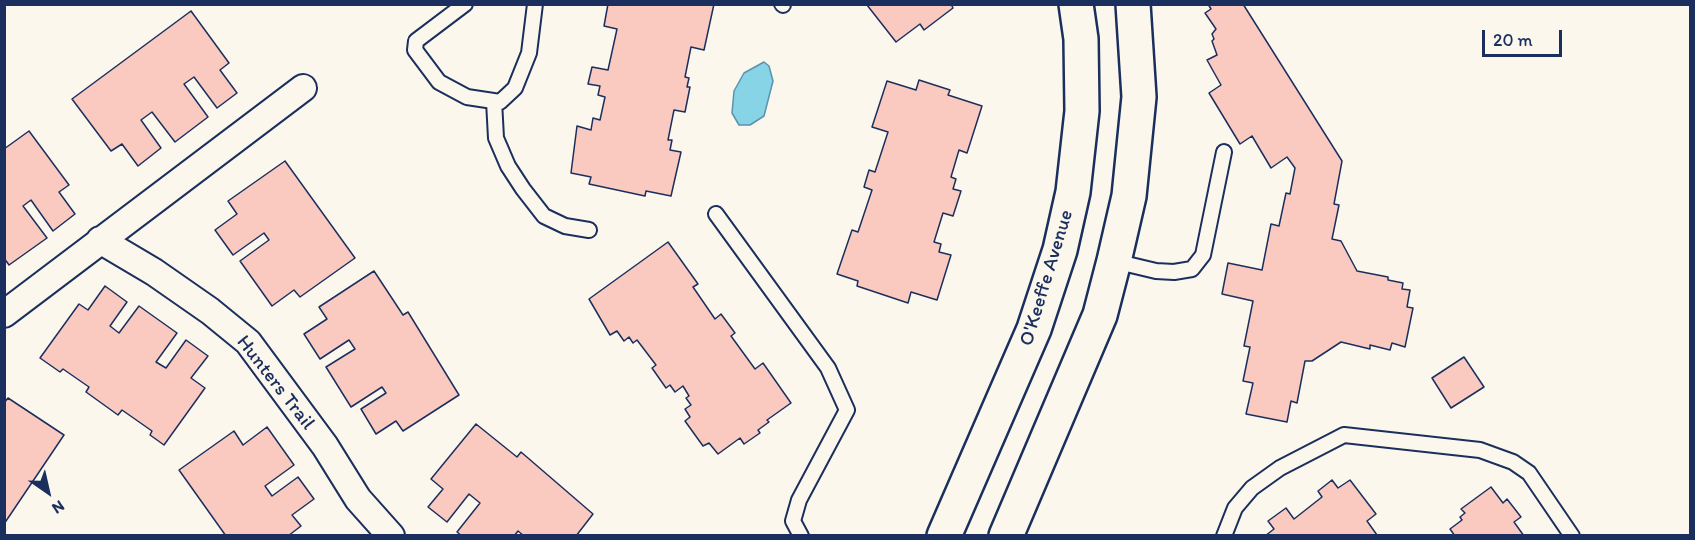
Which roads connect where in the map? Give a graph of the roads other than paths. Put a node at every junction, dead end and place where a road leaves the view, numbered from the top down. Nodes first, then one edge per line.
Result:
1 (465, 4) edge
2 (535, 4) edge
3 (1076, 4) edge
4 (1133, 4) edge
5 (303, 88) dead end
6 (494, 101) junction
7 (1224, 152) dead end
8 (716, 214) dead end
9 (589, 230) dead end
10 (100, 240) junction
11 (1114, 261) junction
12 (4, 314) edge
13 (391, 536) edge
14 (801, 536) edge
15 (944, 536) edge
16 (1006, 536) edge
17 (1224, 536) edge
18 (1572, 536) edge

1 - 6 lane
2 - 6 lane
3 - 15 street, O'Keeffe Avenue
4 - 11 street
5 - 10 street
6 - 9 lane
7 - 11 lane
8 - 14 lane
10 - 12 street
10 - 13 street, Hunters Trail
11 - 16 street
17 - 18 lane

